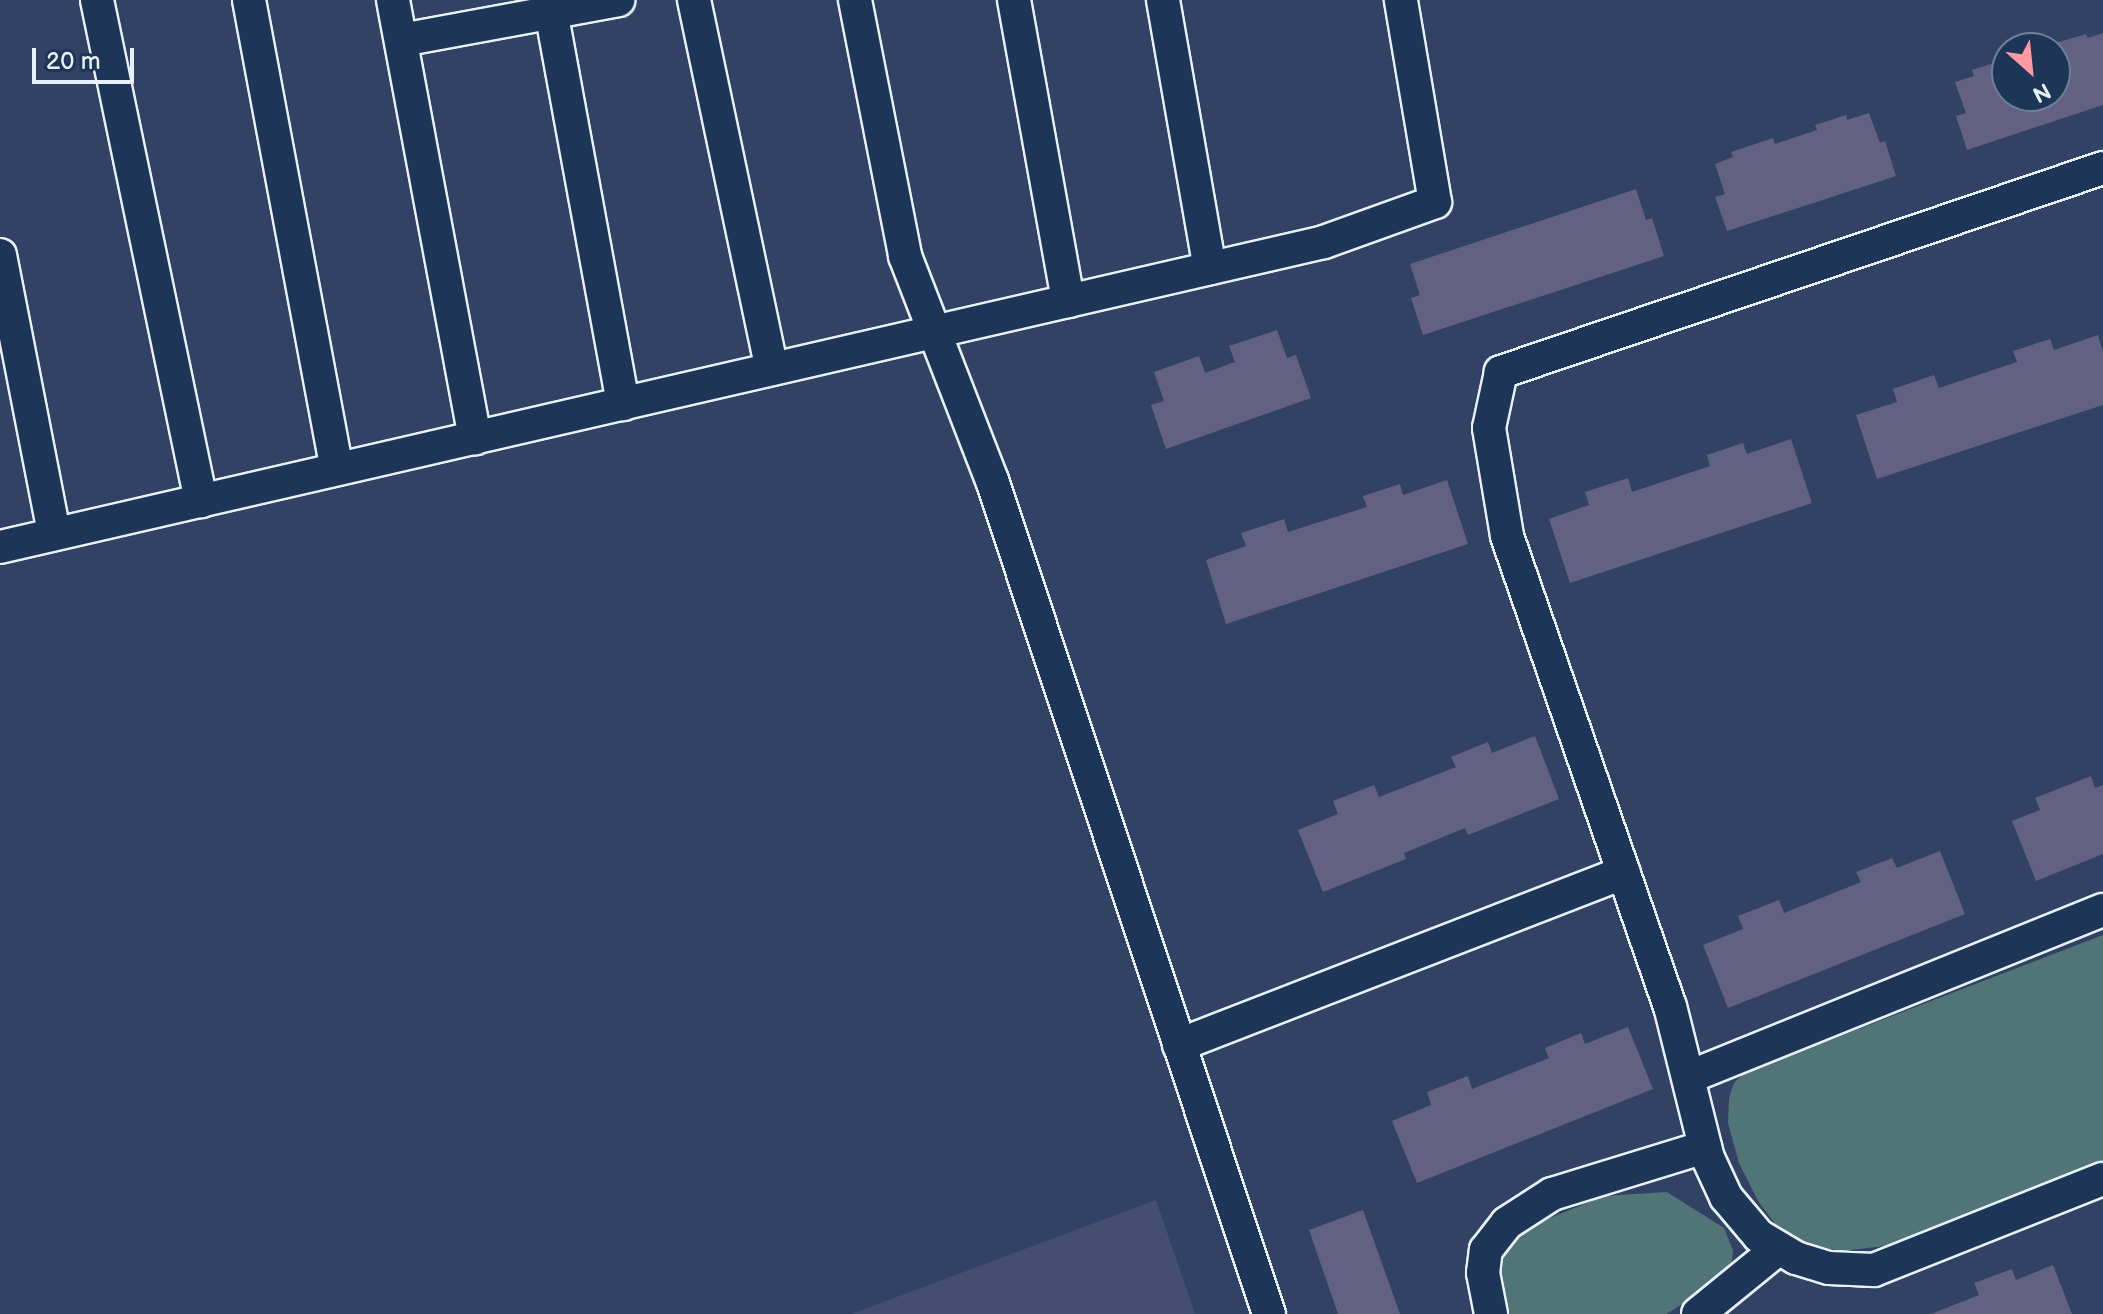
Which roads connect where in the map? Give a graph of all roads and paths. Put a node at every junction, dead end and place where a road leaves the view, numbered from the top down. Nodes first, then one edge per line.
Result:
1 (97, 0) edge
2 (249, 0) edge
3 (393, 0) edge
4 (618, 0) edge
5 (694, 0) edge
6 (855, 0) edge
7 (1014, 0) edge
8 (1163, 0) edge
9 (1401, 0) edge
10 (550, 6) edge
11 (401, 40) junction
12 (2103, 168) edge
13 (0, 255) edge
14 (1210, 268) junction
15 (1068, 301) junction
16 (934, 332) junction
17 (772, 369) junction
18 (623, 404) junction
19 (475, 438) junction
20 (337, 469) junction
21 (201, 501) junction
22 (54, 534) junction
23 (0, 547) edge
24 (1624, 872) junction
25 (2103, 910) edge
26 (1179, 1045) junction
27 (1689, 1077) junction
28 (1705, 1147) junction
29 (2103, 1179) edge
30 (1779, 1248) junction
31 (1269, 1314) edge
32 (1491, 1314) edge
33 (1698, 1314) edge

1 - 21 street
2 - 20 street
3 - 11 street
4 - 10 street
5 - 17 street
6 - 16 street
7 - 15 street
8 - 14 street
9 - 14 street
10 - 11 street
10 - 18 street
11 - 19 street
12 - 24 street
13 - 22 street
14 - 15 street
15 - 16 street
16 - 17 street
16 - 26 street
17 - 18 street
18 - 19 street
19 - 20 street
20 - 21 street
21 - 22 street
22 - 23 street
24 - 26 street
24 - 27 street
25 - 27 street
26 - 31 street
27 - 28 street
28 - 30 street
28 - 32 street
29 - 30 street
30 - 33 street

